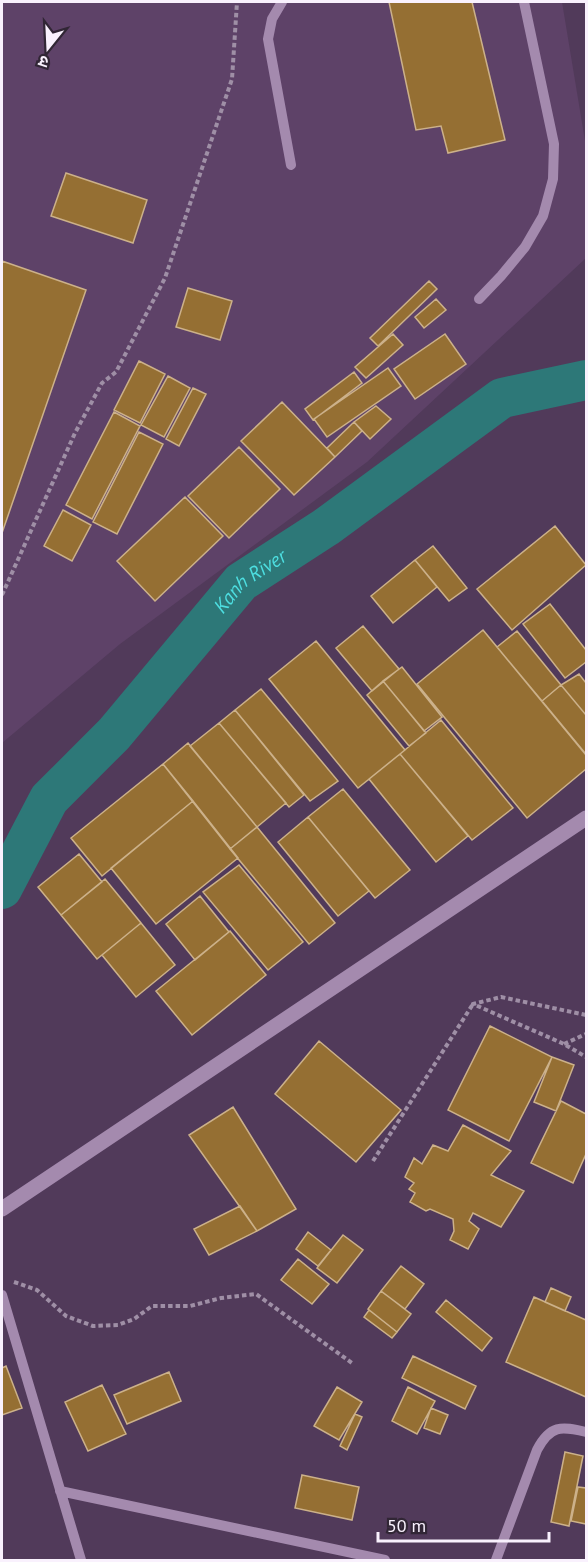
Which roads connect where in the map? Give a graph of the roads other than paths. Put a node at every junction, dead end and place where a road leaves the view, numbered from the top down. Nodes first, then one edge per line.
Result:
1 (282, 2) edge
2 (524, 2) edge
3 (291, 165) dead end
4 (479, 299) dead end
5 (586, 818) edge
6 (2, 1209) edge
7 (2, 1295) edge
8 (586, 1432) edge
9 (60, 1491) junction
10 (81, 1560) edge
11 (386, 1560) edge
12 (496, 1560) edge

1 - 3 lane
2 - 4 lane
5 - 6 street
7 - 9 lane
8 - 12 lane
9 - 10 lane
9 - 11 lane

